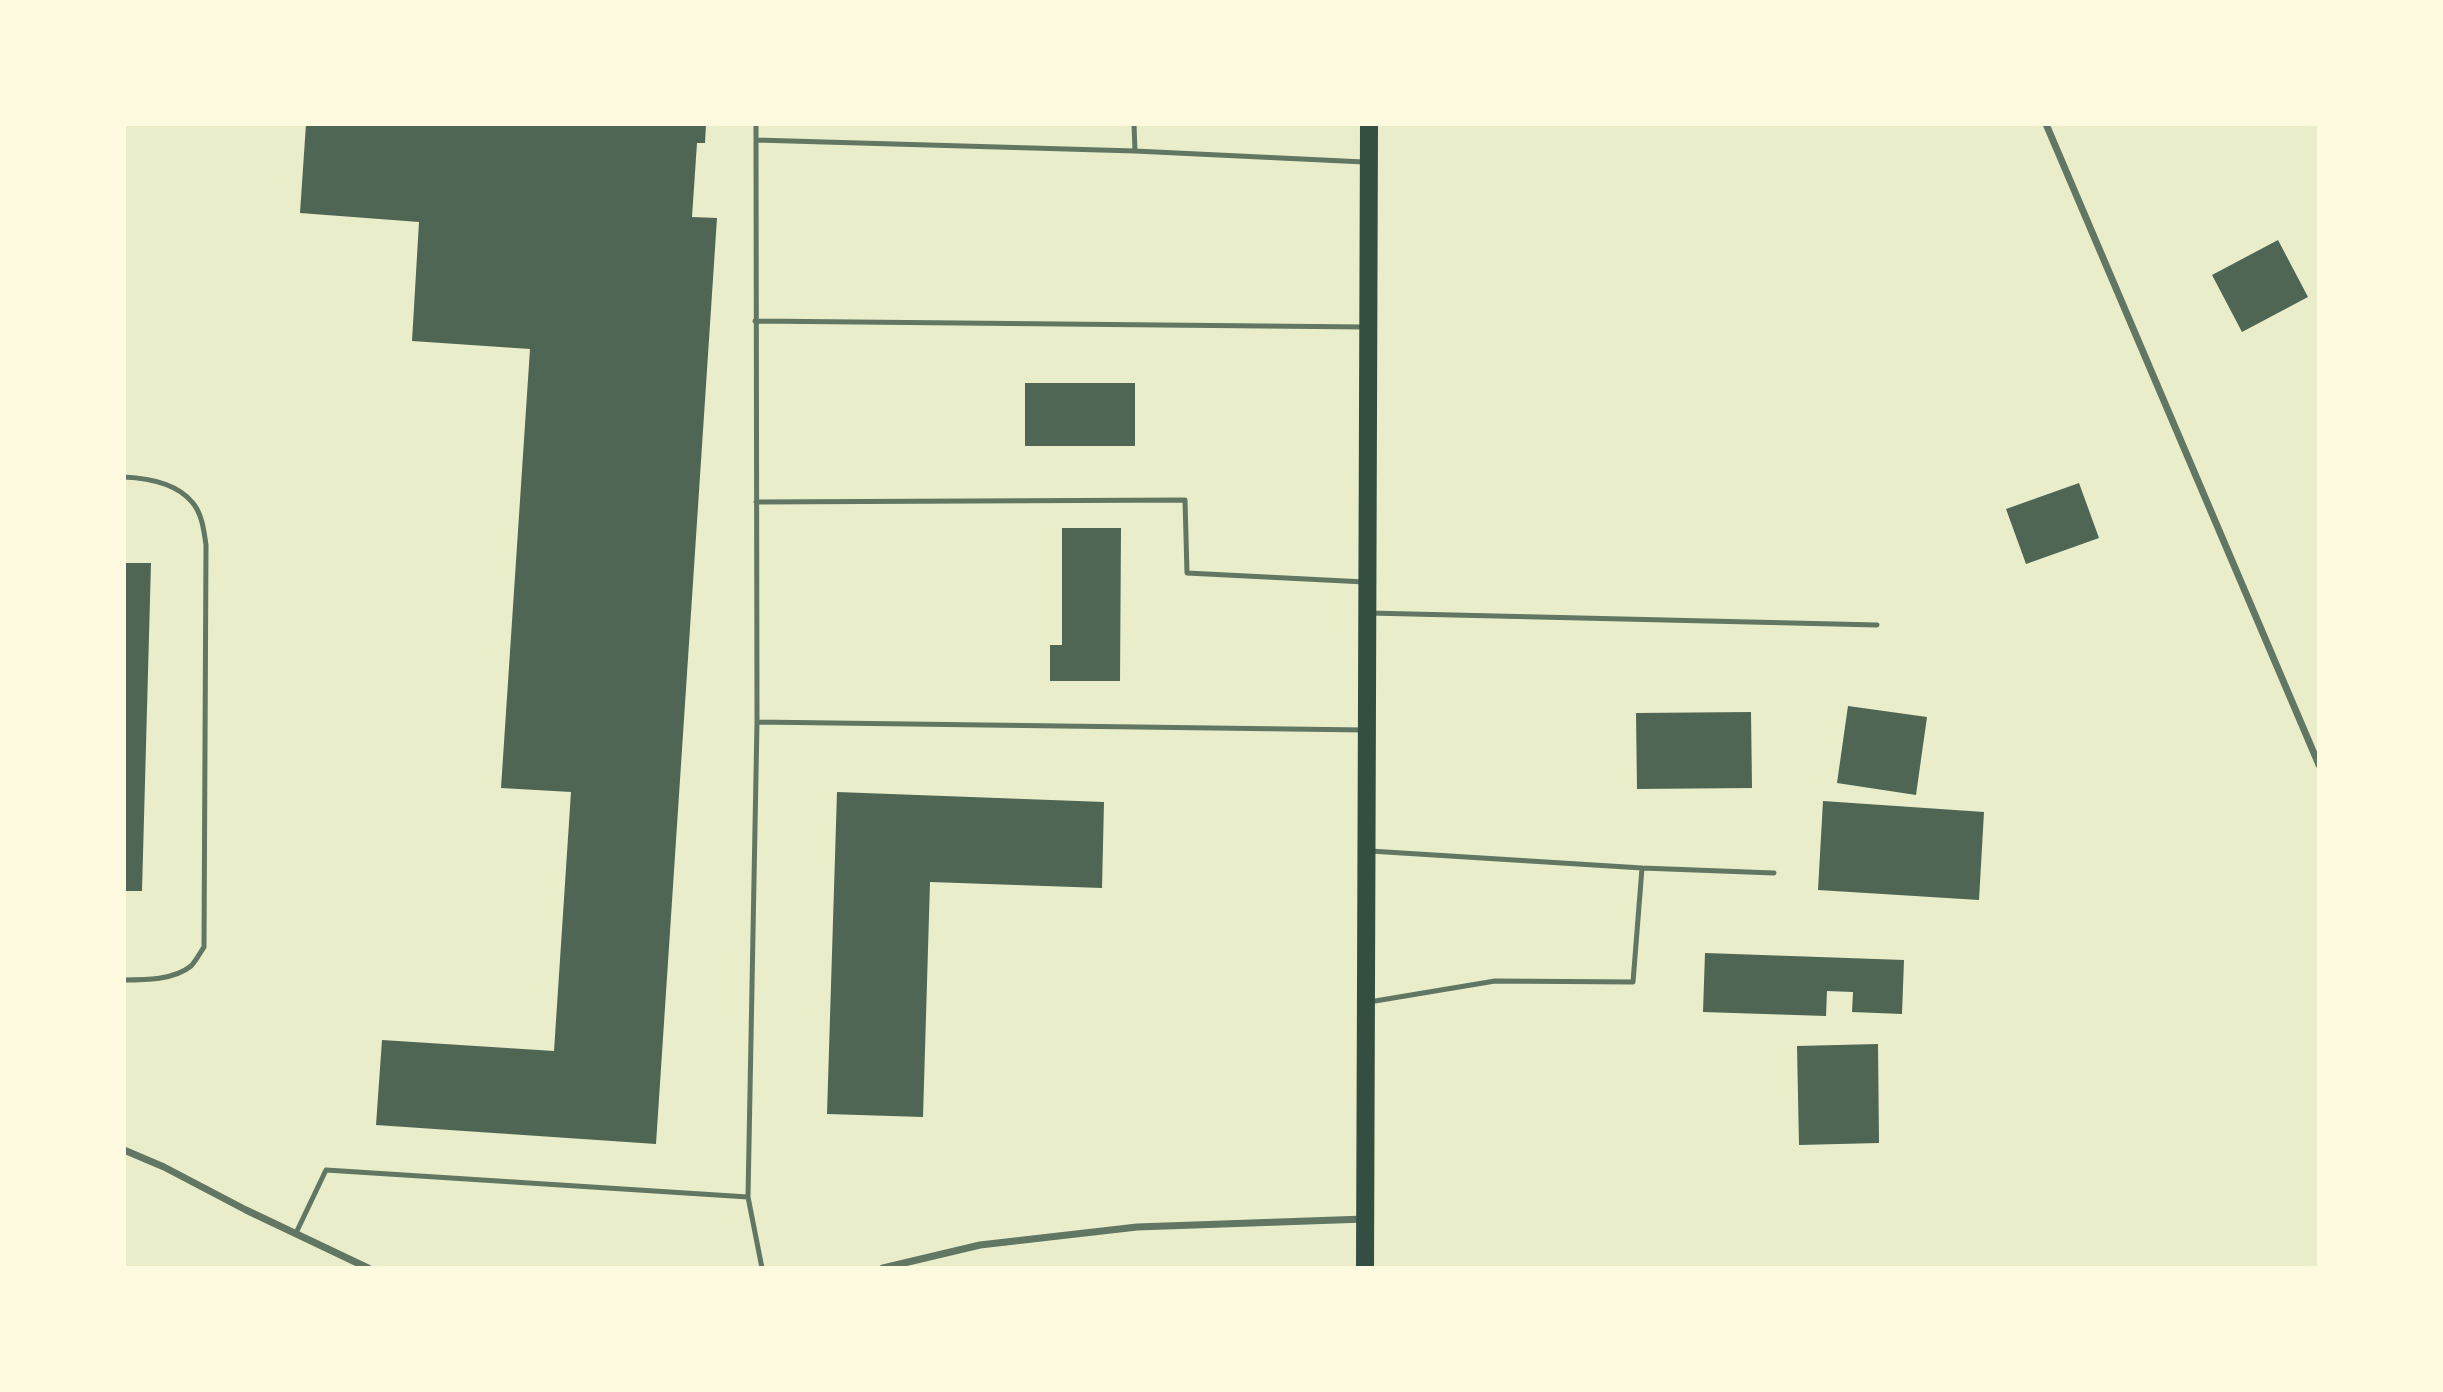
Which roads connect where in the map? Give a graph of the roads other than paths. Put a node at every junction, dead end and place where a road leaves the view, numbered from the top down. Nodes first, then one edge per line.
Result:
1 (756, 124) edge
2 (1134, 124) edge
3 (1369, 124) edge
4 (2046, 124) edge
5 (755, 140) junction
6 (1135, 151) junction
7 (1369, 163) junction
8 (755, 321) junction
9 (1369, 327) junction
10 (124, 477) edge
11 (756, 502) junction
12 (1368, 582) junction
13 (1367, 613) junction
14 (1877, 625) dead end
15 (757, 722) junction
16 (1368, 730) junction
17 (2319, 765) edge
18 (1367, 850) junction
19 (1642, 868) junction
20 (1774, 873) dead end
21 (124, 980) edge
22 (1366, 1002) junction
23 (124, 1150) edge
24 (748, 1197) junction
25 (1366, 1219) junction
26 (296, 1233) junction
27 (916, 1264) edge
28 (368, 1268) edge
29 (762, 1268) edge
30 (883, 1268) edge
31 (1365, 1268) edge

1 - 5 lane
2 - 6 lane
3 - 7 main road
4 - 17 street
5 - 6 lane
5 - 8 lane
6 - 7 lane
7 - 9 main road
8 - 9 lane
8 - 11 lane
9 - 12 main road
10 - 21 lane
11 - 12 lane
11 - 15 lane
12 - 13 main road
13 - 14 lane
13 - 16 main road
15 - 16 lane
15 - 24 lane
16 - 18 main road
18 - 19 lane
18 - 22 main road
19 - 20 lane
19 - 22 lane
22 - 25 main road
23 - 26 street
24 - 26 lane
24 - 29 lane
25 - 27 street
25 - 31 main road
26 - 28 street
27 - 30 street

